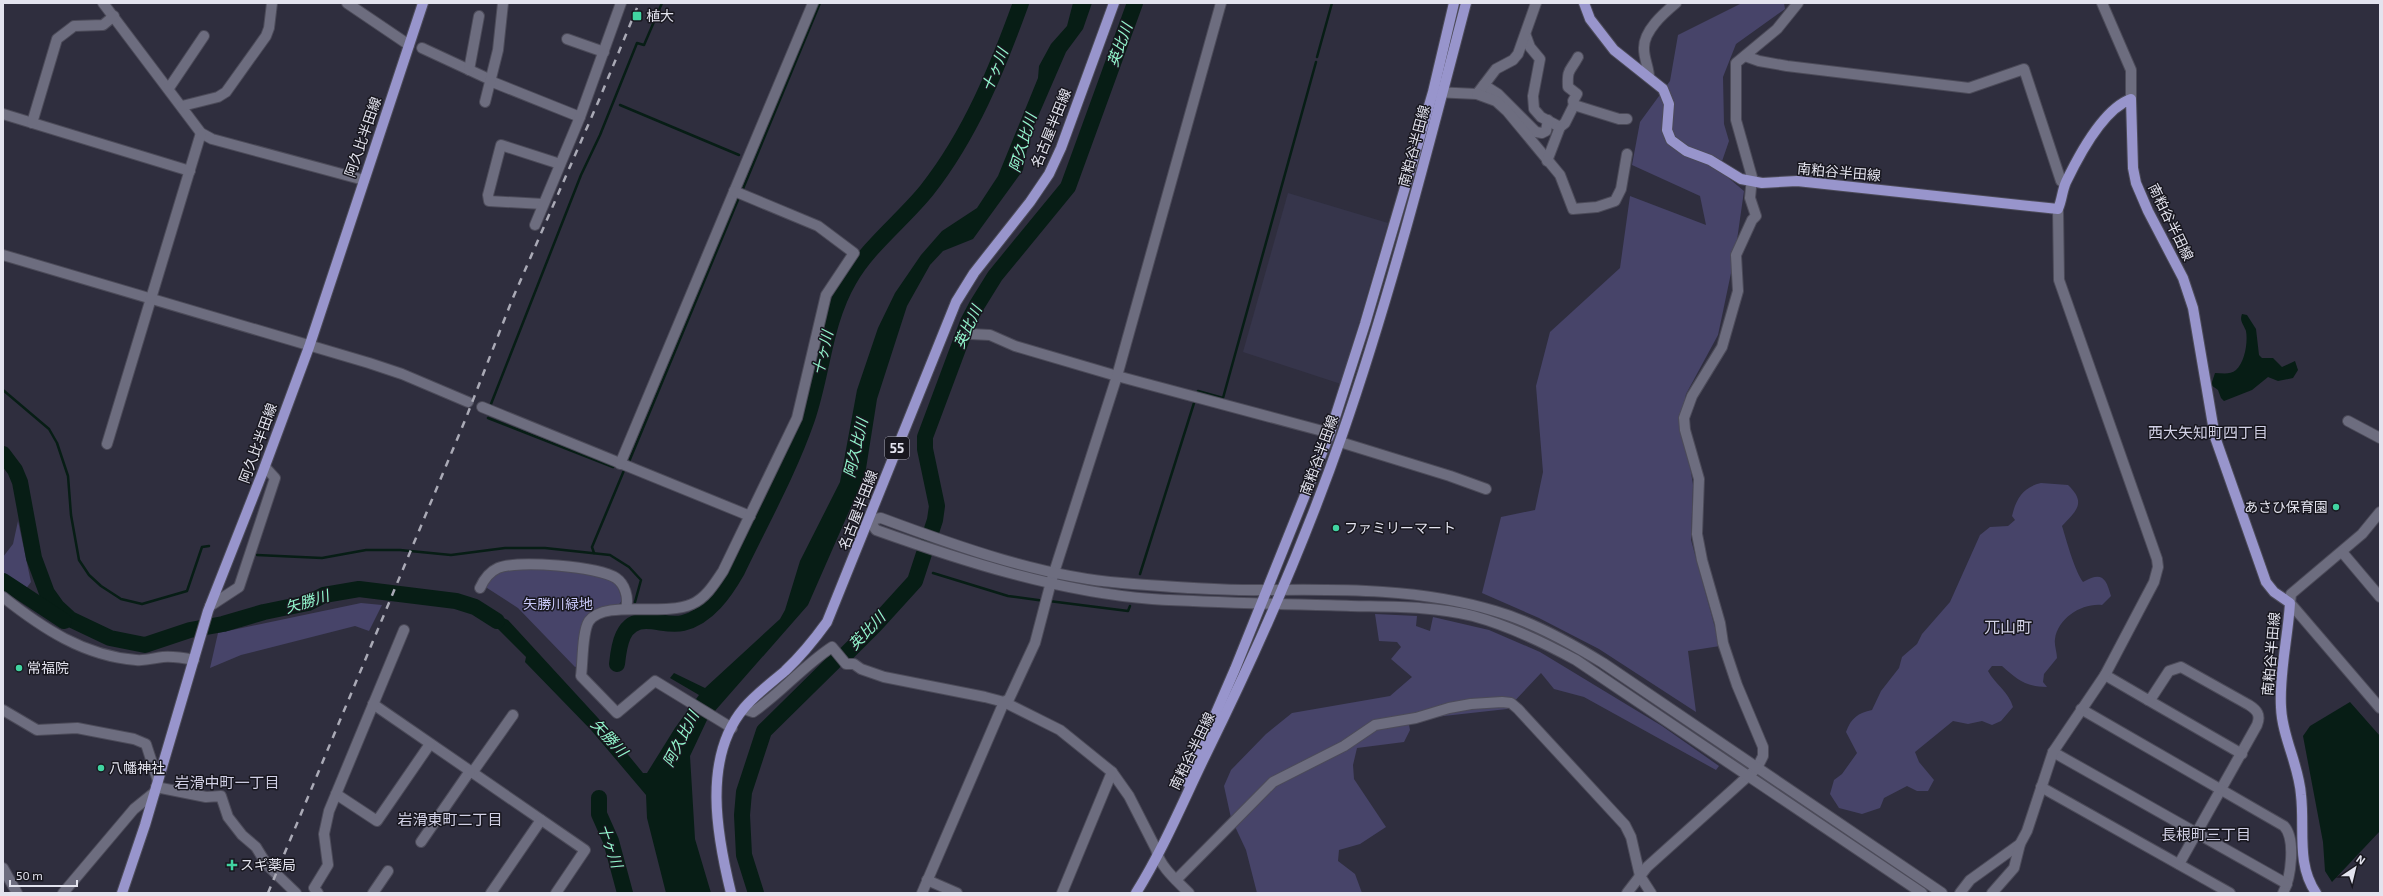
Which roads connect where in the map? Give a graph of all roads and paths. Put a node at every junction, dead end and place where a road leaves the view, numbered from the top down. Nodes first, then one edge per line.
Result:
1 (103, 3) edge
2 (272, 3) edge
3 (347, 3) edge
4 (423, 3) edge
5 (503, 3) edge
6 (621, 3) edge
7 (813, 3) edge
8 (1114, 3) edge
9 (1221, 3) edge
10 (1454, 3) edge
11 (1466, 3) edge
12 (1536, 3) edge
13 (1584, 3) edge
14 (1676, 3) edge
15 (1798, 3) edge
16 (2102, 3) edge
17 (114, 16) junction
18 (479, 16) dead end
19 (204, 36) dead end
20 (1526, 36) junction
21 (567, 38) dead end
22 (409, 45) junction
23 (422, 48) dead end
24 (604, 52) junction
25 (1745, 56) junction
26 (1578, 57) dead end
27 (469, 70) junction
28 (1648, 77) junction
29 (490, 81) junction
30 (1484, 85) junction
31 (169, 88) junction
32 (1438, 92) junction
33 (1477, 94) junction
34 (2131, 99) junction
35 (485, 102) dead end
36 (1574, 105) junction
37 (182, 106) junction
38 (3, 114) edge
39 (580, 117) junction
40 (1627, 119) dead end
41 (1548, 120) junction
42 (32, 123) junction
43 (1560, 127) junction
44 (201, 133) junction
45 (1628, 154) dead end
46 (1547, 161) junction
47 (560, 164) junction
48 (190, 171) junction
49 (364, 180) junction
50 (1751, 182) junction
51 (2065, 183) junction
52 (734, 191) junction
53 (544, 204) junction
54 (2058, 209) junction
55 (535, 225) dead end
56 (3, 254) edge
57 (151, 299) junction
58 (970, 334) dead end
59 (309, 347) junction
60 (1117, 376) junction
61 (468, 402) dead end
62 (482, 407) dead end
63 (2348, 421) dead end
64 (1330, 433) junction
65 (2380, 438) edge
66 (1340, 442) junction
67 (107, 444) dead end
68 (620, 464) junction
69 (265, 467) junction
70 (1486, 489) dead end
71 (2380, 512) edge
72 (750, 516) junction
73 (869, 520) junction
74 (2342, 552) junction
75 (1054, 572) junction
76 (1051, 582) junction
77 (480, 588) dead end
78 (1282, 589) junction
79 (1267, 590) junction
80 (3, 596) edge
81 (2380, 597) edge
82 (1262, 603) junction
83 (1276, 603) junction
84 (2290, 603) junction
85 (209, 608) junction
86 (626, 608) junction
87 (404, 630) dead end
88 (194, 660) junction
89 (2105, 676) junction
90 (2148, 700) junction
91 (1004, 702) junction
92 (373, 704) junction
93 (2380, 708) edge
94 (744, 709) junction
95 (3, 710) edge
96 (2081, 710) junction
97 (513, 714) dead end
98 (732, 728) junction
99 (430, 744) junction
100 (2054, 752) junction
101 (2242, 754) junction
102 (1757, 768) junction
103 (471, 772) junction
104 (1112, 772) junction
105 (1749, 776) junction
106 (156, 786) junction
107 (2041, 788) junction
108 (2222, 790) junction
109 (336, 794) junction
110 (541, 820) junction
111 (2196, 834) junction
112 (421, 842) dead end
113 (2020, 844) junction
114 (1156, 853) junction
115 (2179, 864) junction
116 (3, 868) edge
117 (388, 871) dead end
118 (1640, 876) junction
119 (927, 880) junction
120 (1176, 880) junction
121 (2285, 889) edge
122 (1141, 890) edge
123 (17, 893) edge
124 (63, 893) edge
125 (122, 893) edge
126 (296, 893) edge
127 (318, 893) edge
128 (373, 893) edge
129 (491, 893) edge
130 (556, 893) edge
131 (731, 893) edge
132 (922, 893) edge
133 (956, 893) edge
134 (1062, 893) edge
135 (1131, 893) edge
136 (1189, 893) edge
137 (1627, 893) edge
138 (1650, 893) edge
139 (1922, 893) edge
140 (1942, 893) edge
141 (1960, 893) edge
142 (1992, 893) edge
143 (2230, 893) edge
144 (2316, 893) edge

1 - 17 street
2 - 37 street
3 - 22 street
4 - 22 main road, 阿久比半田線
5 - 29 street
6 - 24 street
7 - 52 street
8 - 73 main road, 名古屋半田線 / 55
9 - 60 street
10 - 32 main road, 南粕谷半田線
11 - 32 main road, 南粕谷半田線
12 - 20 street
13 - 28 main road, 南粕谷半田線
14 - 28 street
15 - 25 street
16 - 34 street
17 - 31 street
17 - 42 street
18 - 27 street
19 - 31 street
20 - 30 street
20 - 41 street
21 - 24 street
22 - 49 main road, 阿久比半田線
23 - 27 street
24 - 39 street
25 - 50 street
25 - 51 street
26 - 36 street
27 - 29 street
28 - 50 main road, 南粕谷半田線
29 - 35 street
29 - 39 street
30 - 33 street
30 - 41 street
31 - 37 street
32 - 33 street
32 - 64 main road, 南粕谷半田線
32 - 66 main road, 南粕谷半田線
33 - 46 street
34 - 51 main road
34 - 84 main road, 南粕谷半田線
36 - 40 street
36 - 43 street
37 - 44 street
38 - 42 street
39 - 47 street
41 - 43 street
42 - 48 street
43 - 46 street
44 - 48 street
44 - 49 street
45 - 46 street
47 - 53 street
47 - 53 street
48 - 57 street
49 - 59 main road, 阿久比半田線
50 - 54 main road, 南粕谷半田線
50 - 102 street
51 - 54 main road
52 - 68 street
52 - 72 street
53 - 55 street
54 - 89 street
56 - 57 street
57 - 59 street
57 - 67 street
58 - 60 street
59 - 61 street
59 - 69 main road, 阿久比半田線
60 - 64 street
60 - 75 street
62 - 68 street
63 - 65 street
64 - 79 main road, 南粕谷半田線
66 - 70 street
66 - 78 main road, 南粕谷半田線
68 - 72 street
69 - 85 main road, 阿久比半田線
69 - 85 street
71 - 74 street
72 - 86 street
73 - 75 street
73 - 76 street
73 - 94 main road, 名古屋半田線 / 55
74 - 81 street
74 - 84 street
75 - 76 street
75 - 79 street
76 - 82 street
76 - 91 street
77 - 86 street
78 - 79 street
78 - 83 main road, 南粕谷半田線
78 - 102 street
79 - 82 main road, 南粕谷半田線
80 - 88 street
82 - 83 street
82 - 114 main road, 南粕谷半田線
83 - 105 street
83 - 114 main road, 南粕谷半田線
84 - 93 street
84 - 144 main road, 南粕谷半田線
85 - 88 main road, 阿久比半田線
86 - 98 street
87 - 92 street
88 - 106 main road, 阿久比半田線
89 - 90 street
89 - 96 street
90 - 101 street
90 - 101 street
91 - 94 street
91 - 104 street
91 - 119 street
92 - 99 street
92 - 109 street
94 - 98 main road, 名古屋半田線 / 55
95 - 106 street
96 - 100 street
96 - 108 street
97 - 103 street
98 - 131 main road, 名古屋半田線 / 55
99 - 103 street
99 - 109 street
100 - 107 street
100 - 111 street
101 - 108 street
102 - 105 street
102 - 140 street
103 - 110 street
103 - 112 street
104 - 114 street
104 - 134 street
105 - 118 street
105 - 139 street
106 - 124 street
106 - 125 main road, 阿久比半田線
106 - 126 street
107 - 113 street
107 - 115 street
108 - 111 street
108 - 121 street
109 - 127 street
110 - 129 street
110 - 130 street
111 - 115 street
111 - 121 street
113 - 141 street
113 - 142 street
114 - 120 street
114 - 122 main road, 南粕谷半田線
114 - 135 main road, 南粕谷半田線
115 - 143 street
116 - 123 street
117 - 128 street
118 - 120 street
118 - 137 street
118 - 138 street
119 - 132 street
119 - 133 street
120 - 136 street

